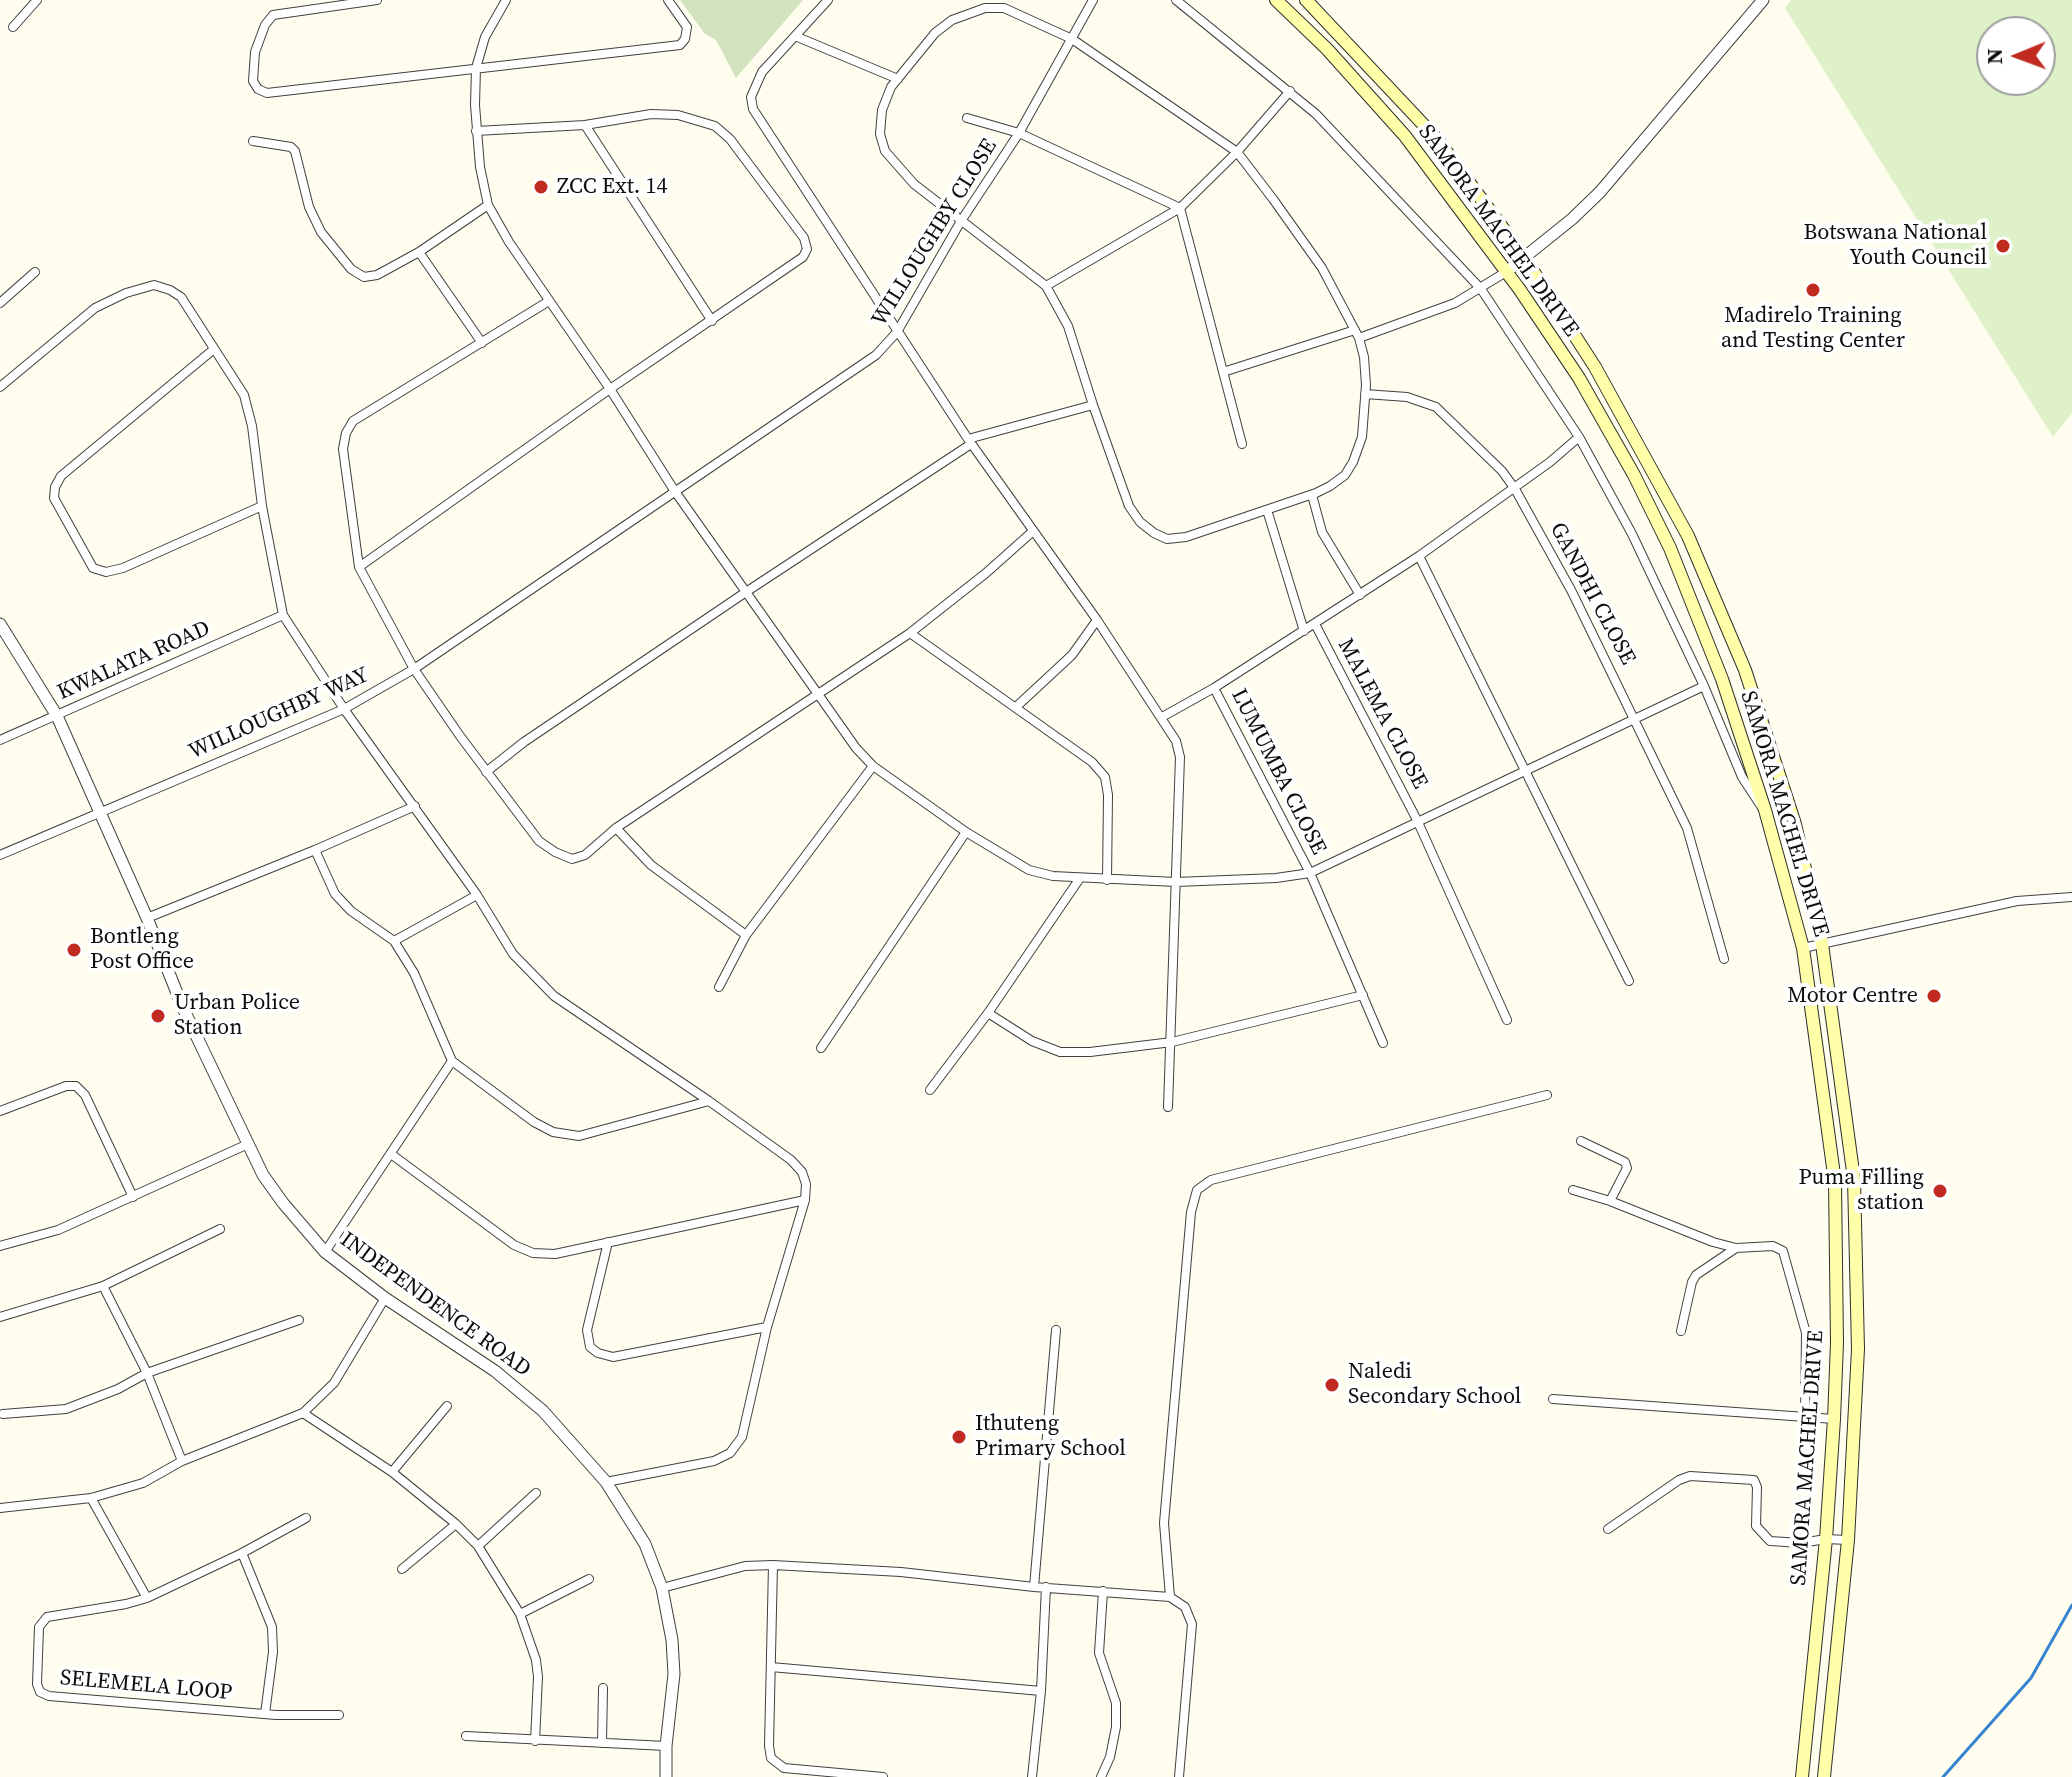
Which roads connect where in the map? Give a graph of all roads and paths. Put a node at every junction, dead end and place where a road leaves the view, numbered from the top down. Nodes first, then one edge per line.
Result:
1 (37, 0) edge
2 (377, 0) edge
3 (506, 0) edge
4 (668, 0) edge
5 (828, 0) edge
6 (1093, 0) edge
7 (1176, 0) edge
8 (1276, 0) edge
9 (1306, 0) edge
10 (1763, 0) edge
11 (306, 5) edge
12 (13, 27) dead end
13 (795, 36) junction
14 (1072, 39) junction
15 (476, 68) junction
16 (898, 79) junction
17 (1290, 91) junction
18 (967, 118) dead end
19 (585, 125) junction
20 (476, 131) junction
21 (1019, 133) junction
22 (253, 141) dead end
23 (1237, 152) junction
24 (488, 205) junction
25 (1180, 208) junction
26 (961, 221) junction
27 (419, 252) junction
28 (1524, 257) junction
29 (35, 272) dead end
30 (1506, 272) junction
31 (1046, 286) junction
32 (1481, 289) junction
33 (549, 301) junction
34 (0, 303) edge
35 (712, 321) junction
36 (897, 332) junction
37 (1357, 334) junction
38 (482, 343) junction
39 (214, 349) junction
40 (1223, 372) junction
41 (0, 387) edge
42 (610, 389) junction
43 (1365, 394) junction
44 (1093, 405) junction
45 (1579, 437) junction
46 (969, 442) junction
47 (1242, 444) dead end
48 (1515, 489) junction
49 (674, 490) junction
50 (1312, 495) junction
51 (262, 506) junction
52 (1267, 510) junction
53 (1032, 532) junction
54 (1419, 556) junction
55 (359, 567) junction
56 (746, 592) junction
57 (1360, 595) junction
58 (283, 615) junction
59 (1097, 620) junction
60 (0, 624) edge
61 (1315, 624) junction
62 (1304, 631) junction
63 (910, 633) junction
64 (414, 669) junction
65 (1704, 686) junction
66 (1214, 688) junction
67 (816, 693) junction
68 (1016, 707) junction
69 (344, 709) junction
70 (57, 716) junction
71 (1162, 717) junction
72 (1635, 718) junction
73 (0, 740) edge
74 (873, 766) junction
75 (1526, 771) junction
76 (486, 772) junction
77 (415, 806) junction
78 (1765, 810) junction
79 (98, 813) junction
80 (1417, 820) junction
81 (616, 828) junction
82 (966, 832) junction
83 (315, 850) junction
84 (0, 855) edge
85 (1310, 873) junction
86 (1080, 878) junction
87 (1107, 880) junction
88 (1176, 882) junction
89 (477, 895) junction
90 (2072, 897) edge
91 (147, 918) junction
92 (746, 935) junction
93 (394, 941) junction
94 (1822, 944) junction
95 (1803, 948) junction
96 (1724, 959) dead end
97 (1629, 981) dead end
98 (719, 987) dead end
99 (1363, 995) junction
100 (988, 1013) junction
101 (1507, 1020) dead end
102 (1172, 1042) junction
103 (1383, 1043) dead end
104 (821, 1048) dead end
105 (452, 1061) junction
106 (930, 1090) dead end
107 (1547, 1095) dead end
108 (709, 1101) junction
109 (1168, 1107) dead end
110 (0, 1111) edge
111 (1581, 1141) dead end
112 (248, 1144) junction
113 (391, 1154) junction
114 (1573, 1190) dead end
115 (133, 1197) junction
116 (805, 1200) junction
117 (1610, 1201) junction
118 (220, 1229) dead end
119 (608, 1242) junction
120 (0, 1246) edge
121 (1736, 1248) junction
122 (325, 1252) junction
123 (103, 1286) junction
124 (385, 1298) junction
125 (0, 1317) edge
126 (299, 1320) dead end
127 (767, 1327) junction
128 (1056, 1330) dead end
129 (1681, 1331) dead end
130 (147, 1373) junction
131 (1553, 1399) dead end
132 (447, 1406) dead end
133 (303, 1413) junction
134 (3, 1414) dead end
135 (1805, 1417) junction
136 (1834, 1419) junction
137 (182, 1461) junction
138 (392, 1472) junction
139 (606, 1482) junction
140 (536, 1493) dead end
141 (91, 1498) junction
142 (0, 1508) edge
143 (306, 1518) dead end
144 (456, 1524) junction
145 (1608, 1529) dead end
146 (1826, 1539) junction
147 (1848, 1540) junction
148 (478, 1546) junction
149 (242, 1553) junction
150 (773, 1565) junction
151 (402, 1569) dead end
152 (589, 1579) dead end
153 (1034, 1587) junction
154 (1046, 1587) junction
155 (662, 1588) junction
156 (1103, 1591) junction
157 (1170, 1597) junction
158 (147, 1598) junction
159 (520, 1614) junction
160 (771, 1667) junction
161 (603, 1688) dead end
162 (1041, 1691) junction
163 (265, 1714) junction
164 (339, 1715) dead end
165 (466, 1736) dead end
166 (535, 1741) junction
167 (602, 1743) junction
168 (666, 1746) junction
169 (665, 1773) edge
170 (883, 1777) edge
171 (1032, 1777) edge
172 (1101, 1777) edge
173 (1179, 1777) edge
174 (1802, 1777) edge
175 (1824, 1777) edge

1 - 12 street
2 - 11 street
3 - 15 street
4 - 15 street
5 - 13 street
6 - 14 street, WILLOUGHBY CLOSE
7 - 17 street
8 - 30 main road, SAMORA MACHEL DRIVE
9 - 28 main road, SAMORA MACHEL DRIVE
10 - 28 street
11 - 15 street
13 - 16 street
13 - 36 street
14 - 16 street
14 - 21 street, WILLOUGHBY CLOSE
14 - 23 street
15 - 20 street
16 - 26 street
17 - 23 street
17 - 32 street
18 - 21 street
19 - 20 street
19 - 35 street
19 - 35 street
20 - 24 street
21 - 25 street
21 - 26 street, WILLOUGHBY CLOSE
22 - 27 street
23 - 25 street
23 - 37 street
24 - 27 street
24 - 33 street
25 - 31 street
25 - 40 street
26 - 31 street
26 - 36 street, WILLOUGHBY CLOSE
27 - 38 street
28 - 30 street
28 - 94 main road, SAMORA MACHEL DRIVE
29 - 34 street
30 - 32 street
30 - 78 main road, SAMORA MACHEL DRIVE
31 - 44 street
32 - 37 street
32 - 45 street
33 - 38 street
33 - 42 street
35 - 42 street
36 - 46 street
36 - 49 street, WILLOUGHBY CLOSE
37 - 40 street
37 - 43 street
38 - 55 street
39 - 41 street
39 - 51 street
39 - 51 street
40 - 47 street
42 - 49 street
42 - 55 street
43 - 48 street, GANDHI CLOSE
43 - 50 street
44 - 46 street
44 - 52 street
45 - 48 street
45 - 65 street
46 - 53 street
46 - 56 street
48 - 54 street
48 - 72 street, GANDHI CLOSE
49 - 56 street
49 - 64 street, WILLOUGHBY WAY
50 - 52 street
50 - 57 street
51 - 58 street
52 - 62 street
53 - 59 street
53 - 63 street
54 - 57 street
54 - 75 street
55 - 64 street
56 - 67 street
56 - 76 street
57 - 61 street
58 - 69 street
58 - 70 street, KWALATA ROAD
59 - 68 street
59 - 71 street
60 - 70 street, INDEPENDENCE ROAD
61 - 62 street
61 - 80 street, MALEMA CLOSE
62 - 66 street
63 - 67 street
63 - 68 street
64 - 69 street, WILLOUGHBY WAY
64 - 76 street
65 - 72 street
65 - 78 street
66 - 71 street
66 - 85 street, LUMUMBA CLOSE
67 - 74 street
67 - 81 street
68 - 87 street
69 - 77 street
69 - 79 street, WILLOUGHBY WAY
70 - 73 street, KWALATA ROAD
70 - 79 street, INDEPENDENCE ROAD
71 - 88 street
72 - 75 street
72 - 96 street, GANDHI CLOSE
74 - 82 street
74 - 92 street
75 - 80 street
75 - 97 street
76 - 81 street
77 - 83 street
77 - 89 street
78 - 95 main road, SAMORA MACHEL DRIVE
79 - 84 street, WILLOUGHBY WAY
79 - 91 street, INDEPENDENCE ROAD
80 - 85 street
80 - 101 street, MALEMA CLOSE
81 - 92 street
82 - 86 street
82 - 104 street
83 - 91 street
83 - 93 street
85 - 88 street
85 - 99 street, LUMUMBA CLOSE
86 - 87 street
86 - 100 street
87 - 88 street
88 - 102 street
89 - 93 street
89 - 108 street
90 - 94 street
91 - 112 street, INDEPENDENCE ROAD
92 - 98 street
93 - 105 street
94 - 95 street
94 - 147 main road, SAMORA MACHEL DRIVE
95 - 136 main road, SAMORA MACHEL DRIVE
99 - 102 street
99 - 103 street, LUMUMBA CLOSE
100 - 102 street
100 - 106 street
102 - 109 street
105 - 108 street
105 - 113 street
107 - 157 street
108 - 116 street
110 - 115 street
111 - 117 street
112 - 115 street
112 - 122 street, INDEPENDENCE ROAD
113 - 119 street
113 - 122 street
114 - 117 street
115 - 120 street
116 - 119 street
116 - 127 street
117 - 121 street
118 - 123 street
119 - 127 street
121 - 129 street
121 - 135 street
122 - 124 street, INDEPENDENCE ROAD
123 - 125 street
123 - 130 street
124 - 133 street
124 - 139 street, INDEPENDENCE ROAD
126 - 130 street
127 - 139 street
128 - 153 street
130 - 134 street
130 - 137 street
131 - 135 street
132 - 138 street
133 - 137 street
133 - 138 street
135 - 136 street
136 - 146 main road, SAMORA MACHEL DRIVE
137 - 141 street
138 - 144 street
139 - 155 street, INDEPENDENCE ROAD
140 - 148 street
141 - 142 street
141 - 158 street
143 - 149 street
144 - 148 street
144 - 151 street
145 - 146 street
146 - 147 street
146 - 174 main road, SAMORA MACHEL DRIVE
147 - 175 main road, SAMORA MACHEL DRIVE
148 - 159 street
149 - 158 street
149 - 163 street
150 - 153 street
150 - 155 street
150 - 160 street
152 - 159 street
153 - 154 street
154 - 156 street
154 - 162 street
155 - 168 street, INDEPENDENCE ROAD
156 - 157 street
156 - 172 street
157 - 173 street
158 - 163 street, SELEMELA LOOP
159 - 166 street
160 - 162 street
160 - 170 street
161 - 167 street
162 - 171 street
163 - 164 street
165 - 166 street
166 - 167 street
167 - 168 street
168 - 169 street, INDEPENDENCE ROAD

